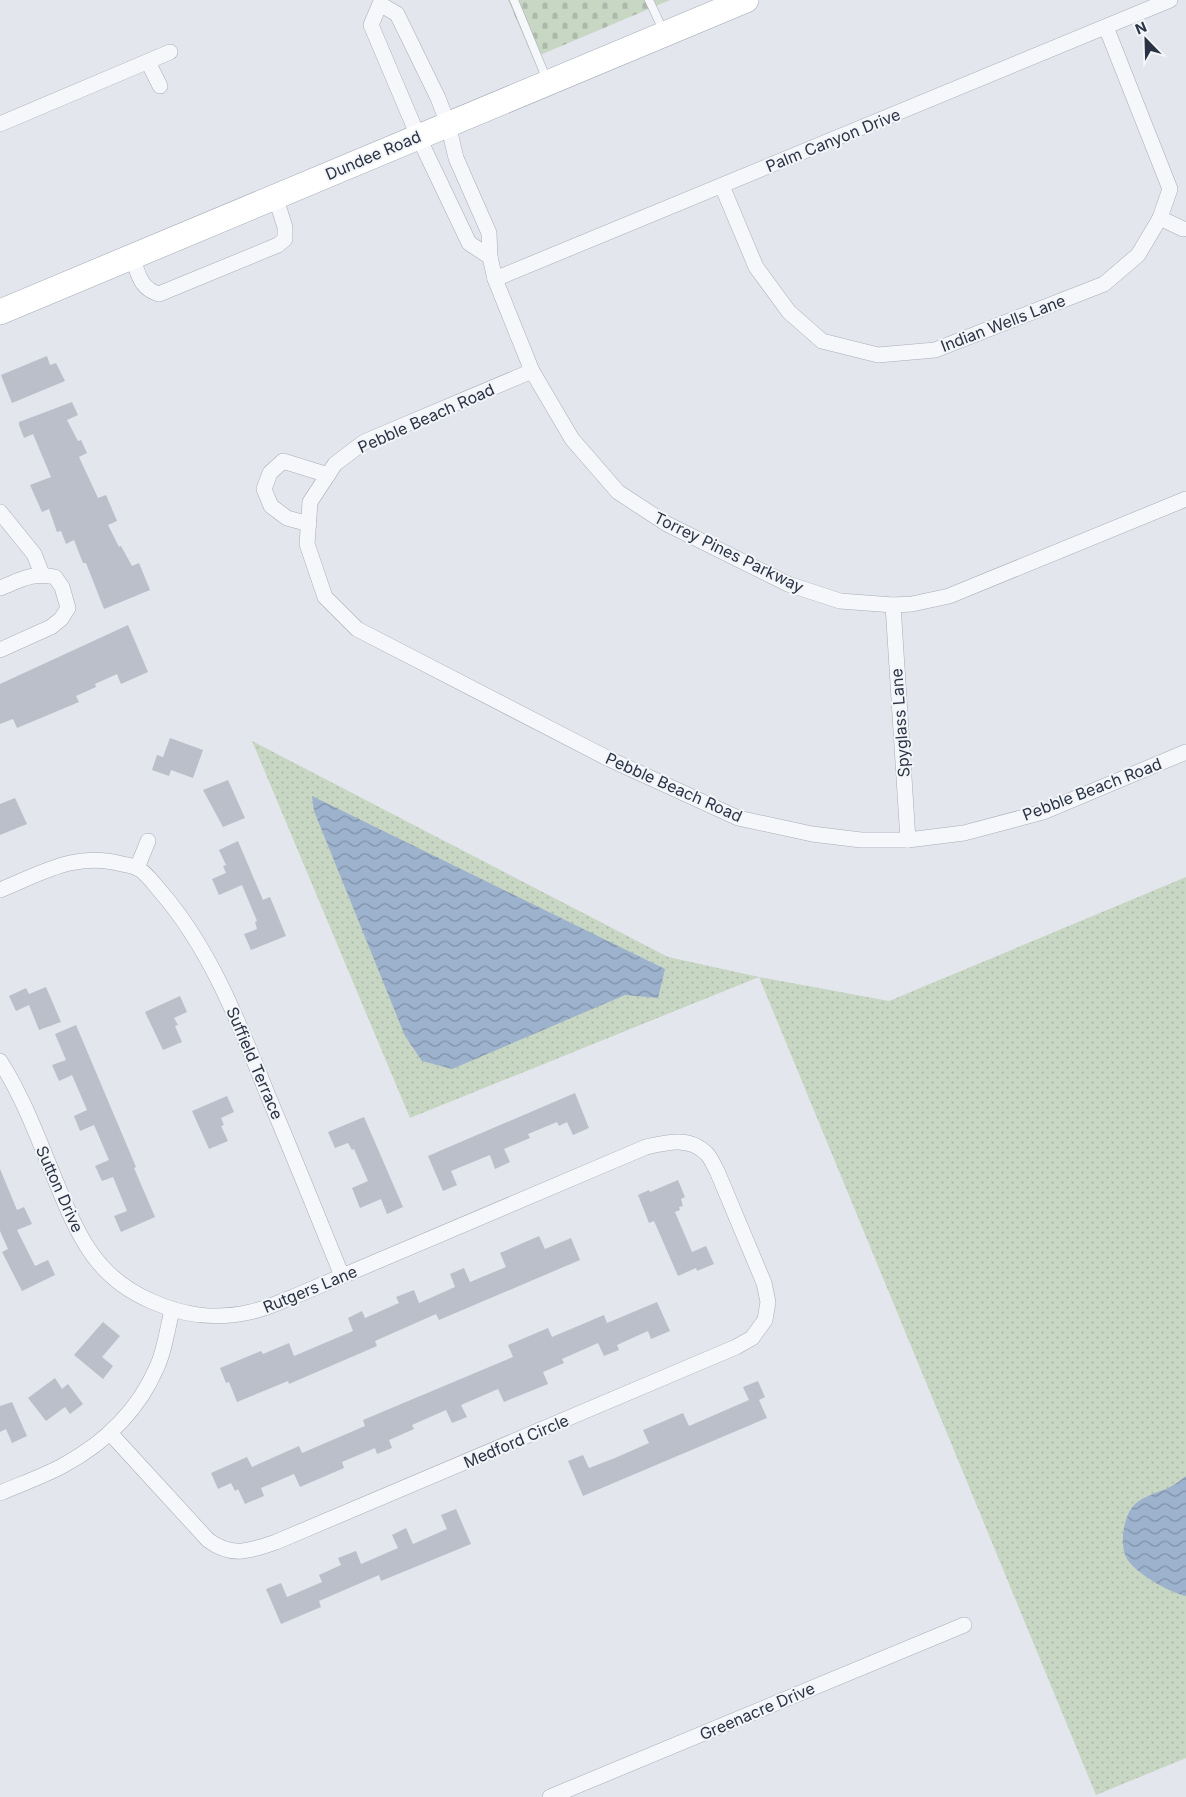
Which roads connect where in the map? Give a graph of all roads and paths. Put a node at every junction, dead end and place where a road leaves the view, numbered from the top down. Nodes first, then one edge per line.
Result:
1 (514, 0) edge
2 (648, 0) edge
3 (746, 0) edge
4 (1170, 0) edge
5 (380, 2) edge
6 (1106, 27) junction
7 (665, 34) junction
8 (170, 52) dead end
9 (148, 62) junction
10 (548, 82) junction
11 (160, 86) dead end
12 (0, 124) edge
13 (448, 124) junction
14 (418, 136) junction
15 (722, 186) junction
16 (276, 196) junction
17 (1160, 218) junction
18 (1183, 229) dead end
19 (132, 257) junction
20 (490, 257) junction
21 (495, 279) junction
22 (0, 312) edge
23 (532, 371) junction
24 (328, 475) junction
25 (1186, 499) edge
26 (0, 512) edge
27 (309, 524) junction
28 (42, 574) junction
29 (0, 588) edge
30 (892, 605) junction
31 (0, 650) edge
32 (1186, 752) edge
33 (908, 840) junction
34 (148, 841) dead end
35 (137, 868) junction
36 (0, 890) edge
37 (0, 1060) edge
38 (691, 1144) joint
39 (342, 1276) junction
40 (172, 1311) junction
41 (110, 1433) junction
42 (0, 1493) edge
43 (964, 1625) dead end
44 (550, 1797) edge

1 - 10 lane
2 - 7 lane
3 - 7 main road, Dundee Road
4 - 6 street, Palm Canyon Drive
5 - 13 street, Torrey Pines Parkway
5 - 14 street
6 - 15 street, Palm Canyon Drive
6 - 17 street, Indian Wells Lane
7 - 10 main road, Dundee Road
8 - 9 street
9 - 11 street
9 - 12 street
10 - 13 main road, Dundee Road
13 - 14 main road, Dundee Road
13 - 20 street, Torrey Pines Parkway
14 - 16 main road, Dundee Road
14 - 20 street
15 - 17 street, Indian Wells Lane
15 - 21 street, Palm Canyon Drive
16 - 19 main road, Dundee Road
16 - 19 street
17 - 18 street
19 - 22 main road, Dundee Road
20 - 21 street, Torrey Pines Parkway
21 - 23 street, Torrey Pines Parkway
23 - 24 street, Pebble Beach Road
23 - 30 street, Torrey Pines Parkway
24 - 27 street, Pebble Beach Road
24 - 27 street
25 - 30 street, Torrey Pines Parkway
26 - 28 street
27 - 33 street, Pebble Beach Road
28 - 29 street
28 - 31 street
30 - 33 street, Spyglass Lane
32 - 33 street, Pebble Beach Road
34 - 35 street
35 - 36 street
35 - 39 street, Suffield Terrace
37 - 40 street, Sutton Drive
38 - 39 street, Rutgers Lane
38 - 41 street, Medford Circle
39 - 40 street, Rutgers Lane
40 - 41 street
41 - 42 street
43 - 44 street, Greenacre Drive

